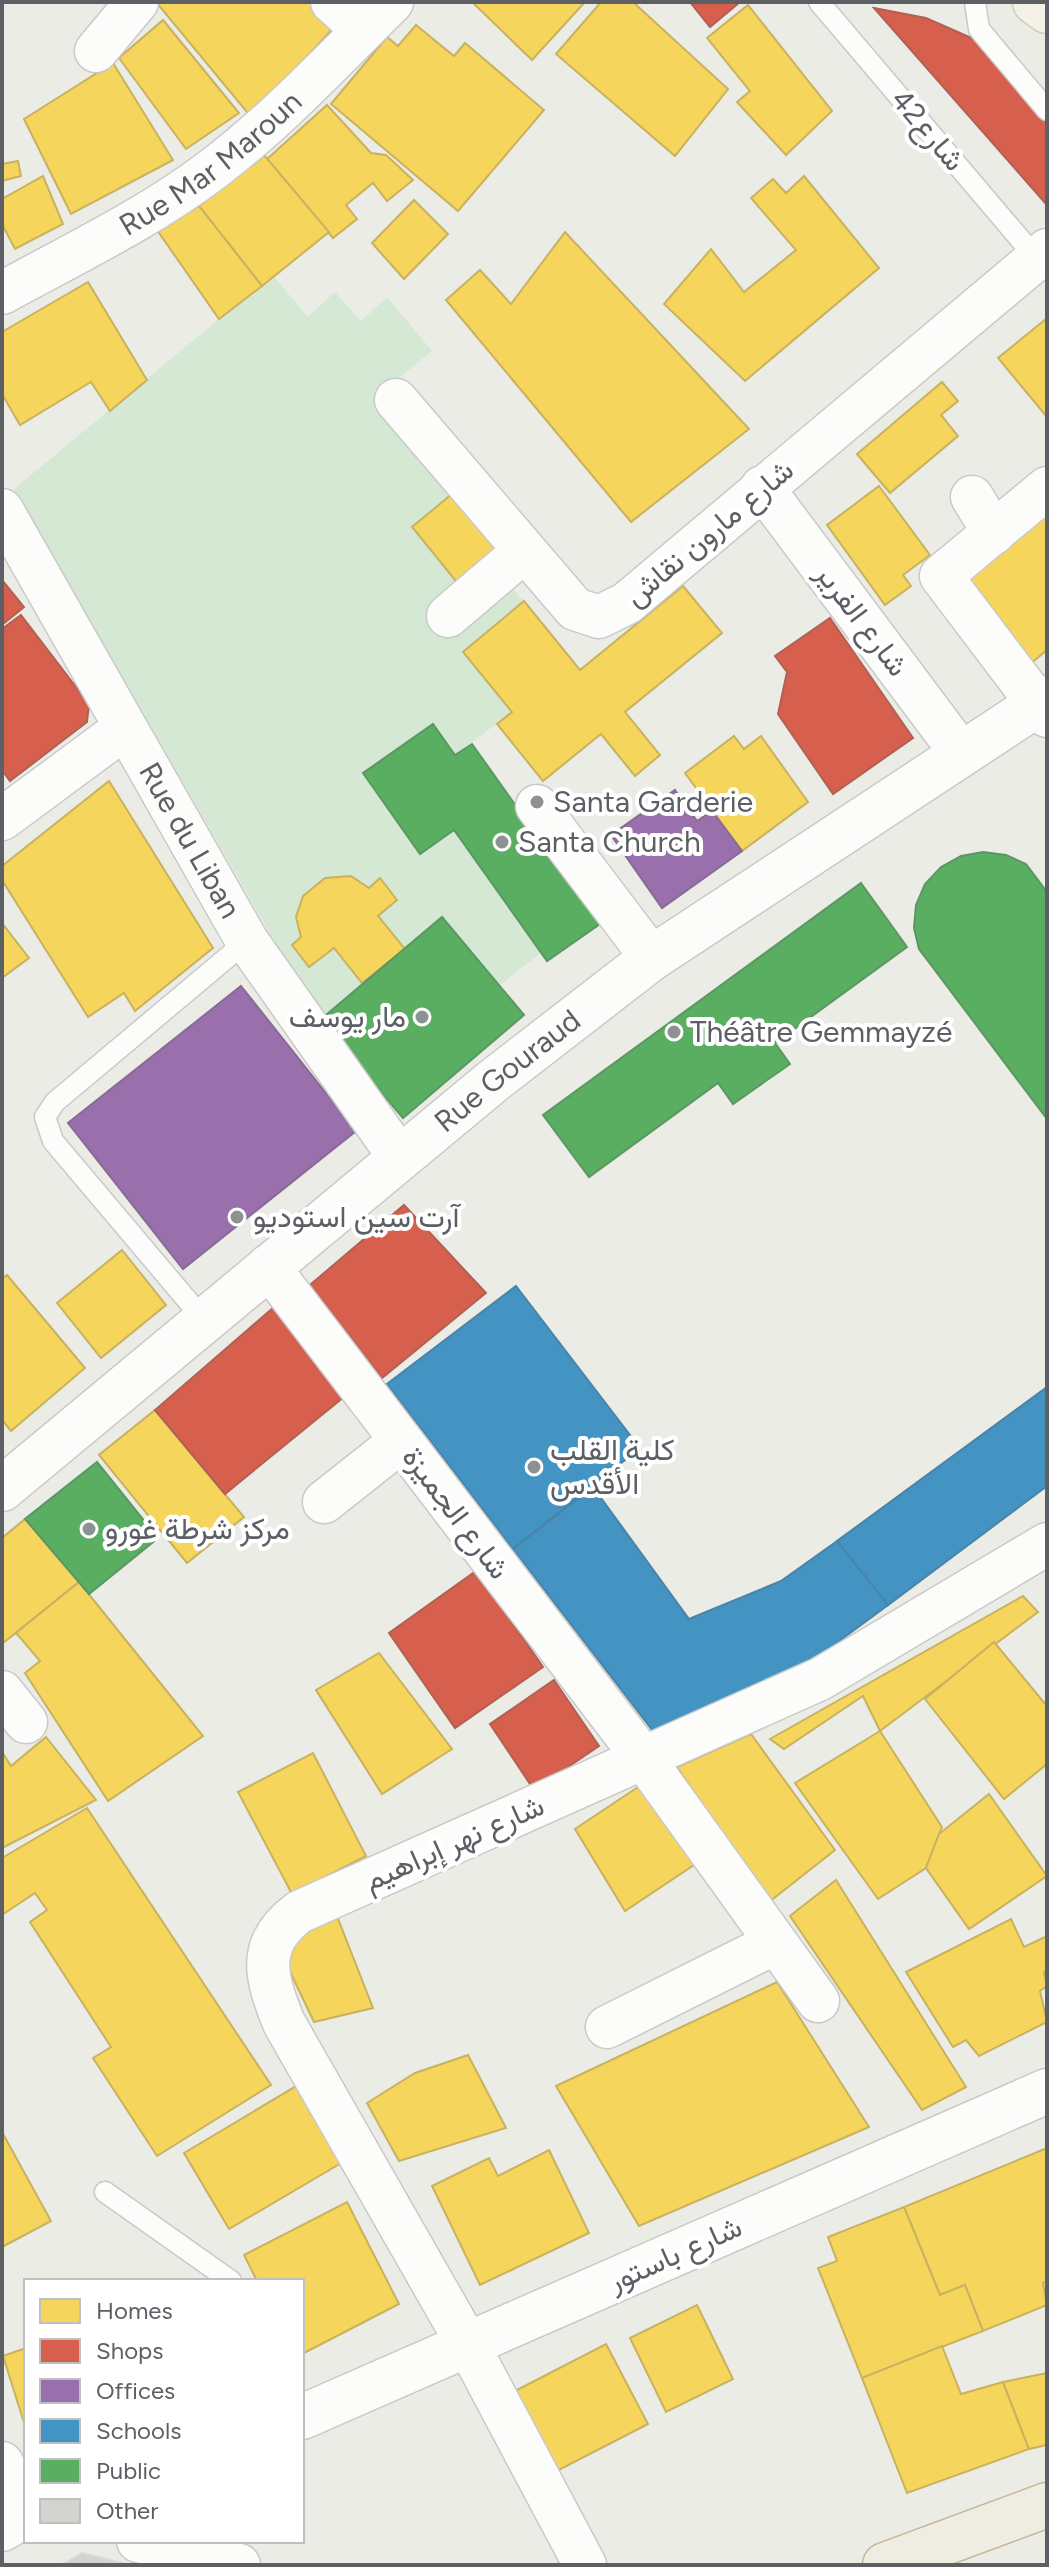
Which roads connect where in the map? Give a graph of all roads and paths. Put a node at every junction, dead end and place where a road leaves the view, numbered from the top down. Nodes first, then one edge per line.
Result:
1 (137, 2) edge
2 (332, 2) edge
3 (819, 2) edge
4 (975, 2) edge
5 (1035, 2) edge
6 (1047, 11) edge
7 (378, 16) edge
8 (96, 51) dead end
9 (1047, 110) edge
10 (1042, 254) edge
11 (2, 293) edge
12 (396, 400) dead end
13 (762, 487) junction
14 (1047, 488) edge
15 (972, 497) dead end
16 (2, 510) edge
17 (994, 533) junction
18 (523, 552) junction
19 (448, 616) dead end
20 (1044, 706) edge
21 (125, 728) junction
22 (961, 753) junction
23 (537, 806) dead end
24 (2, 819) edge
25 (247, 941) junction
26 (652, 958) junction
27 (400, 1158) junction
28 (268, 1266) junction
29 (204, 1320) junction
30 (401, 1441) junction
31 (2, 1489) edge
32 (324, 1502) dead end
33 (1047, 1544) edge
34 (644, 1759) junction
35 (775, 1943) junction
36 (818, 2001) dead end
37 (607, 2027) dead end
38 (1047, 2091) edge
39 (105, 2192) dead end
40 (228, 2279) edge
41 (468, 2345) junction
42 (304, 2415) edge
43 (2, 2463) edge
44 (1047, 2505) edge
45 (24, 2509) edge
46 (24, 2514) edge
47 (2, 2529) edge
48 (146, 2543) edge
49 (239, 2565) edge
50 (585, 2565) edge
51 (885, 2565) edge

1 - 8 street
2 - 7 street
3 - 10 lane, شارع42
4 - 9 lane
5 - 6 main road
7 - 11 street, Rue Mar Maroun
10 - 13 street, شارع مارون نقاش
12 - 18 street, شارع مارون نقاش
13 - 18 street, شارع مارون نقاش
13 - 22 street, شارع الفرير
14 - 17 street
15 - 17 street
16 - 21 street, Rue du Liban
17 - 20 street
18 - 19 street
20 - 22 street, Rue Gouraud
21 - 24 street
21 - 25 street, Rue du Liban
22 - 26 street, Rue Gouraud
23 - 26 street
25 - 27 street, Rue du Liban
25 - 29 lane
26 - 27 street, Rue Gouraud
27 - 28 street, Rue Gouraud
28 - 29 street, Rue Gouraud
28 - 30 street, شارع الجميزة
29 - 31 street, Rue Gouraud
30 - 32 street
30 - 34 street, شارع الجميزة
33 - 34 street, شارع نهر إبراهيم
34 - 35 street, شارع الجميزة
34 - 41 street, شارع نهر إبراهيم
35 - 36 street, شارع الجميزة
35 - 37 street
38 - 41 street, شارع باستور
39 - 40 lane
41 - 42 street, شارع باستور
41 - 50 street, شارع نهر إبراهيم
43 - 45 street
44 - 51 highway
46 - 47 street
48 - 49 street

